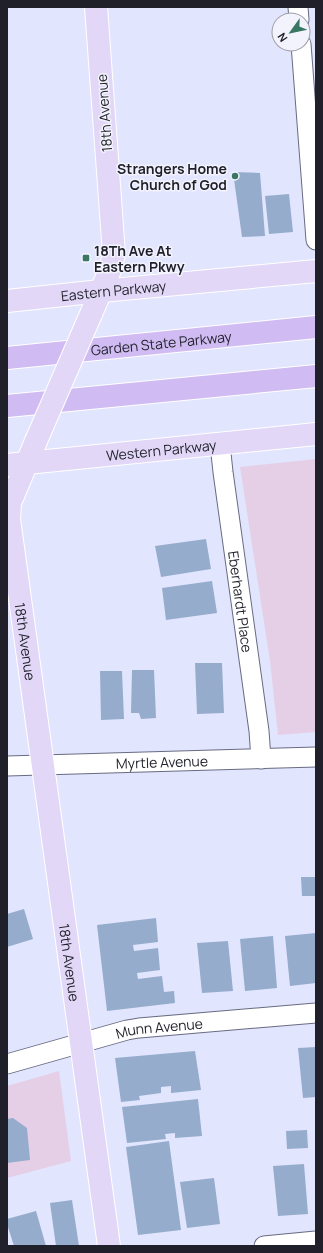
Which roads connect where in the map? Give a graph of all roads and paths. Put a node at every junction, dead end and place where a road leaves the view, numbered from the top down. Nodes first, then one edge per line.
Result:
1 (96, 7) edge
2 (302, 52) edge
3 (316, 240) edge
4 (316, 272) edge
5 (101, 291) junction
6 (7, 301) edge
7 (316, 327) edge
8 (7, 358) edge
9 (316, 376) edge
10 (7, 406) edge
11 (316, 434) edge
12 (220, 444) junction
13 (17, 464) edge
14 (316, 758) edge
15 (261, 759) junction
16 (43, 765) junction
17 (7, 766) edge
18 (316, 1013) edge
19 (81, 1043) junction
20 (7, 1064) edge
21 (316, 1241) edge
22 (109, 1246) edge
23 (264, 1246) edge

1 - 5 main road, 18th Avenue
2 - 3 street
4 - 5 main road, Eastern Parkway
5 - 6 main road, Eastern Parkway
5 - 13 main road, 18th Avenue, bridge
7 - 8 highway, Garden State Parkway
9 - 10 highway
11 - 12 main road, Western Parkway
12 - 13 main road, Western Parkway
12 - 15 street, Eberhardt Place
13 - 16 main road, 18th Avenue
14 - 15 street, Myrtle Avenue
15 - 16 street, Myrtle Avenue
16 - 17 street, Myrtle Avenue
16 - 19 main road, 18th Avenue
18 - 19 street, Munn Avenue
19 - 20 street, Munn Avenue
19 - 22 main road, 18th Avenue
21 - 23 street

